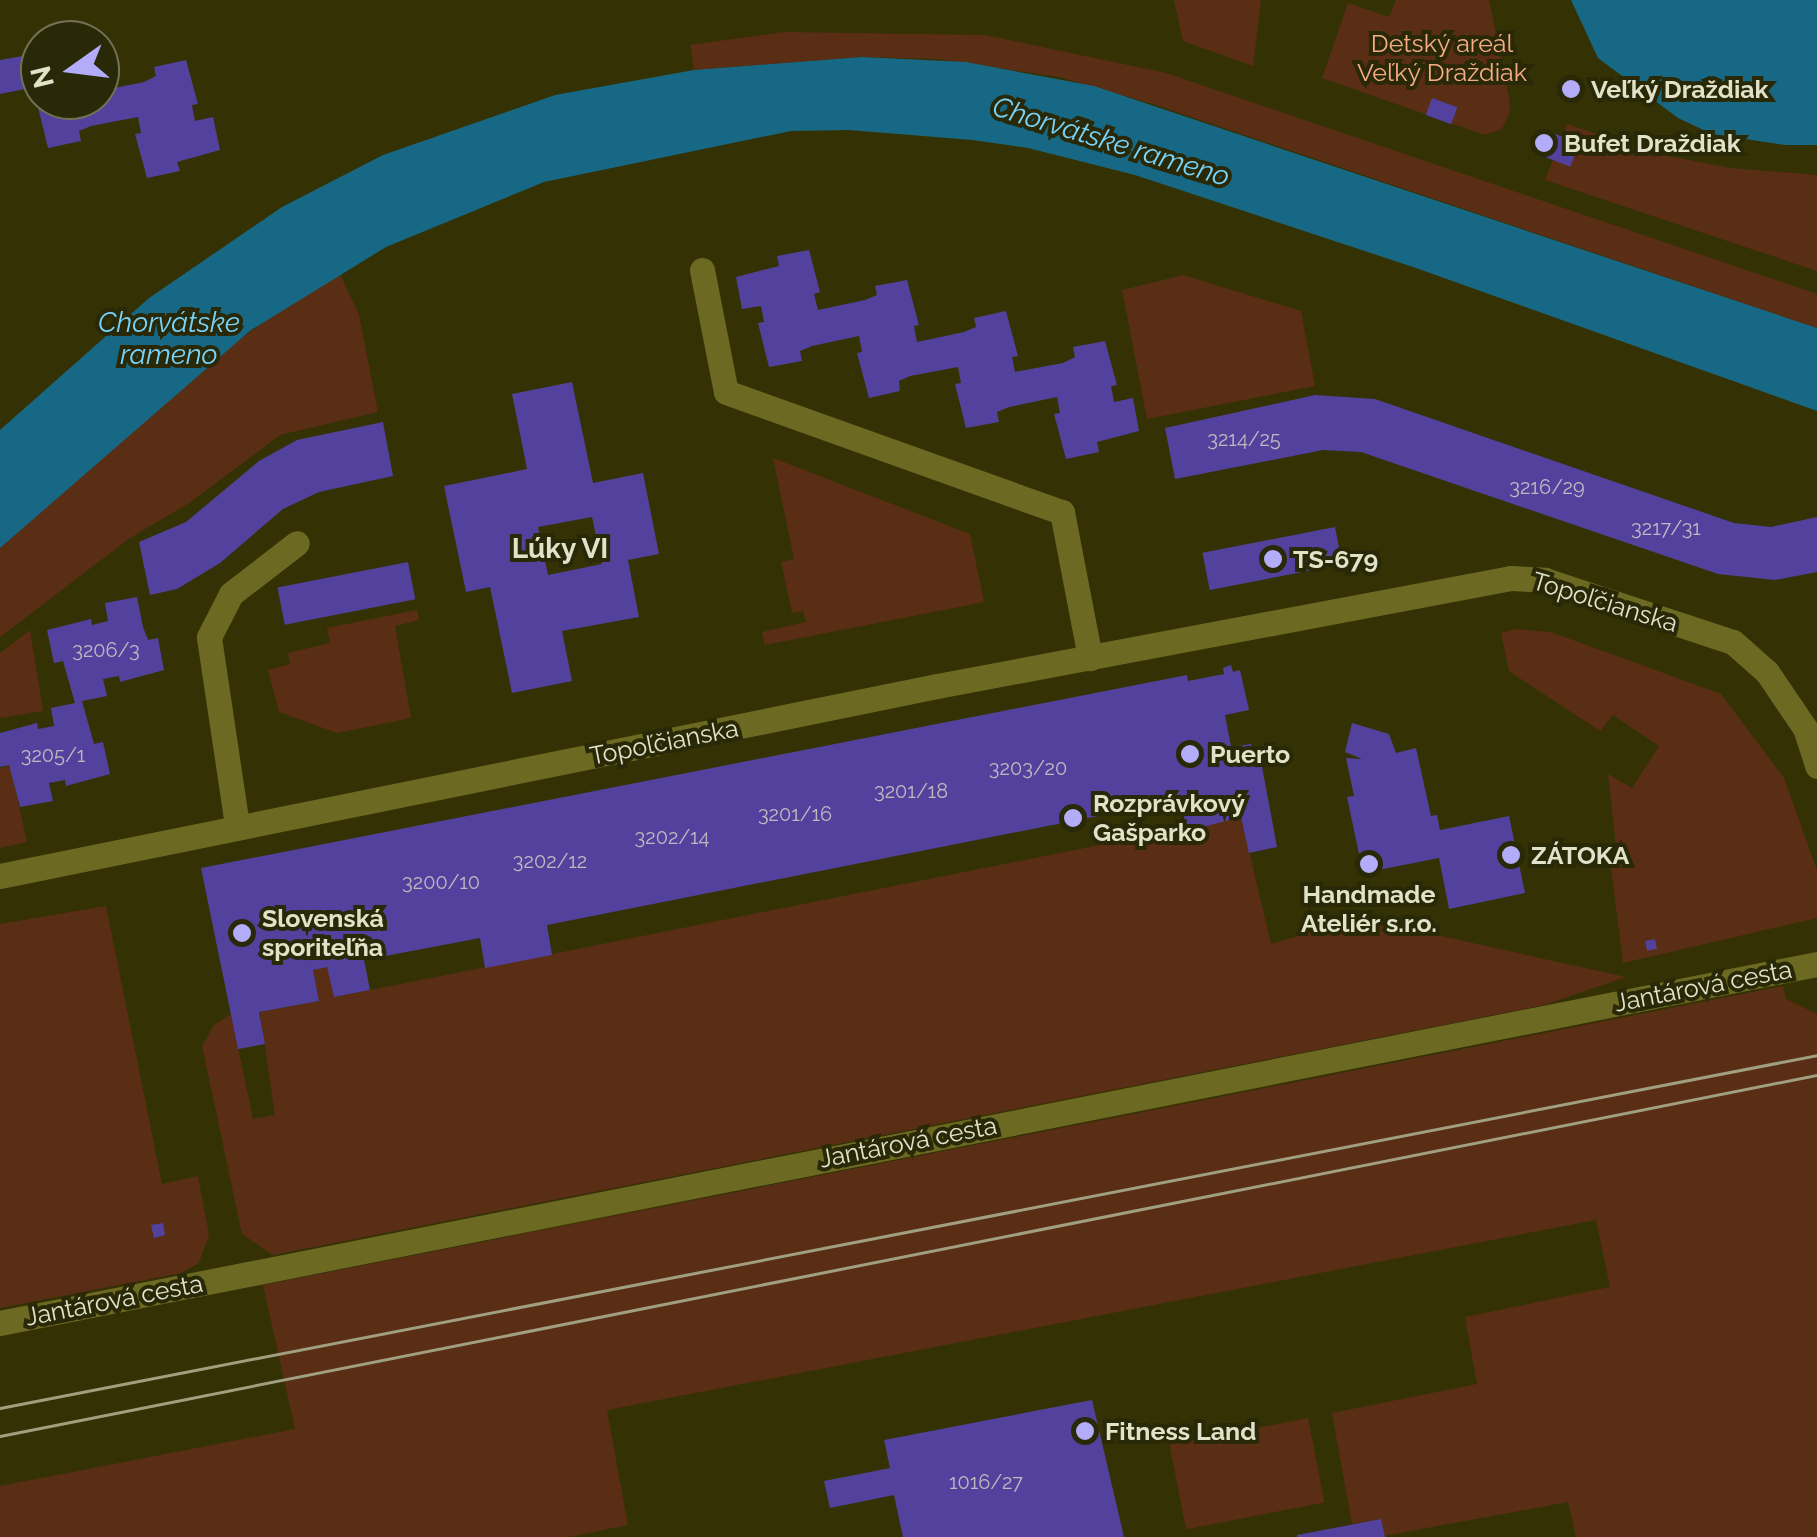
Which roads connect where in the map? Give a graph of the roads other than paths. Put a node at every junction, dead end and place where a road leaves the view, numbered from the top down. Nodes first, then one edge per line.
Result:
1 (702, 270) dead end
2 (297, 543) dead end
3 (1090, 658) junction
4 (1817, 766) edge
5 (237, 826) junction
6 (0, 876) edge
7 (1817, 964) edge
8 (0, 1323) edge

1 - 3 street
2 - 5 street
3 - 4 street, Topoľčianska
3 - 5 street, Topoľčianska
5 - 6 street, Topoľčianska
7 - 8 street, Jantárová cesta

